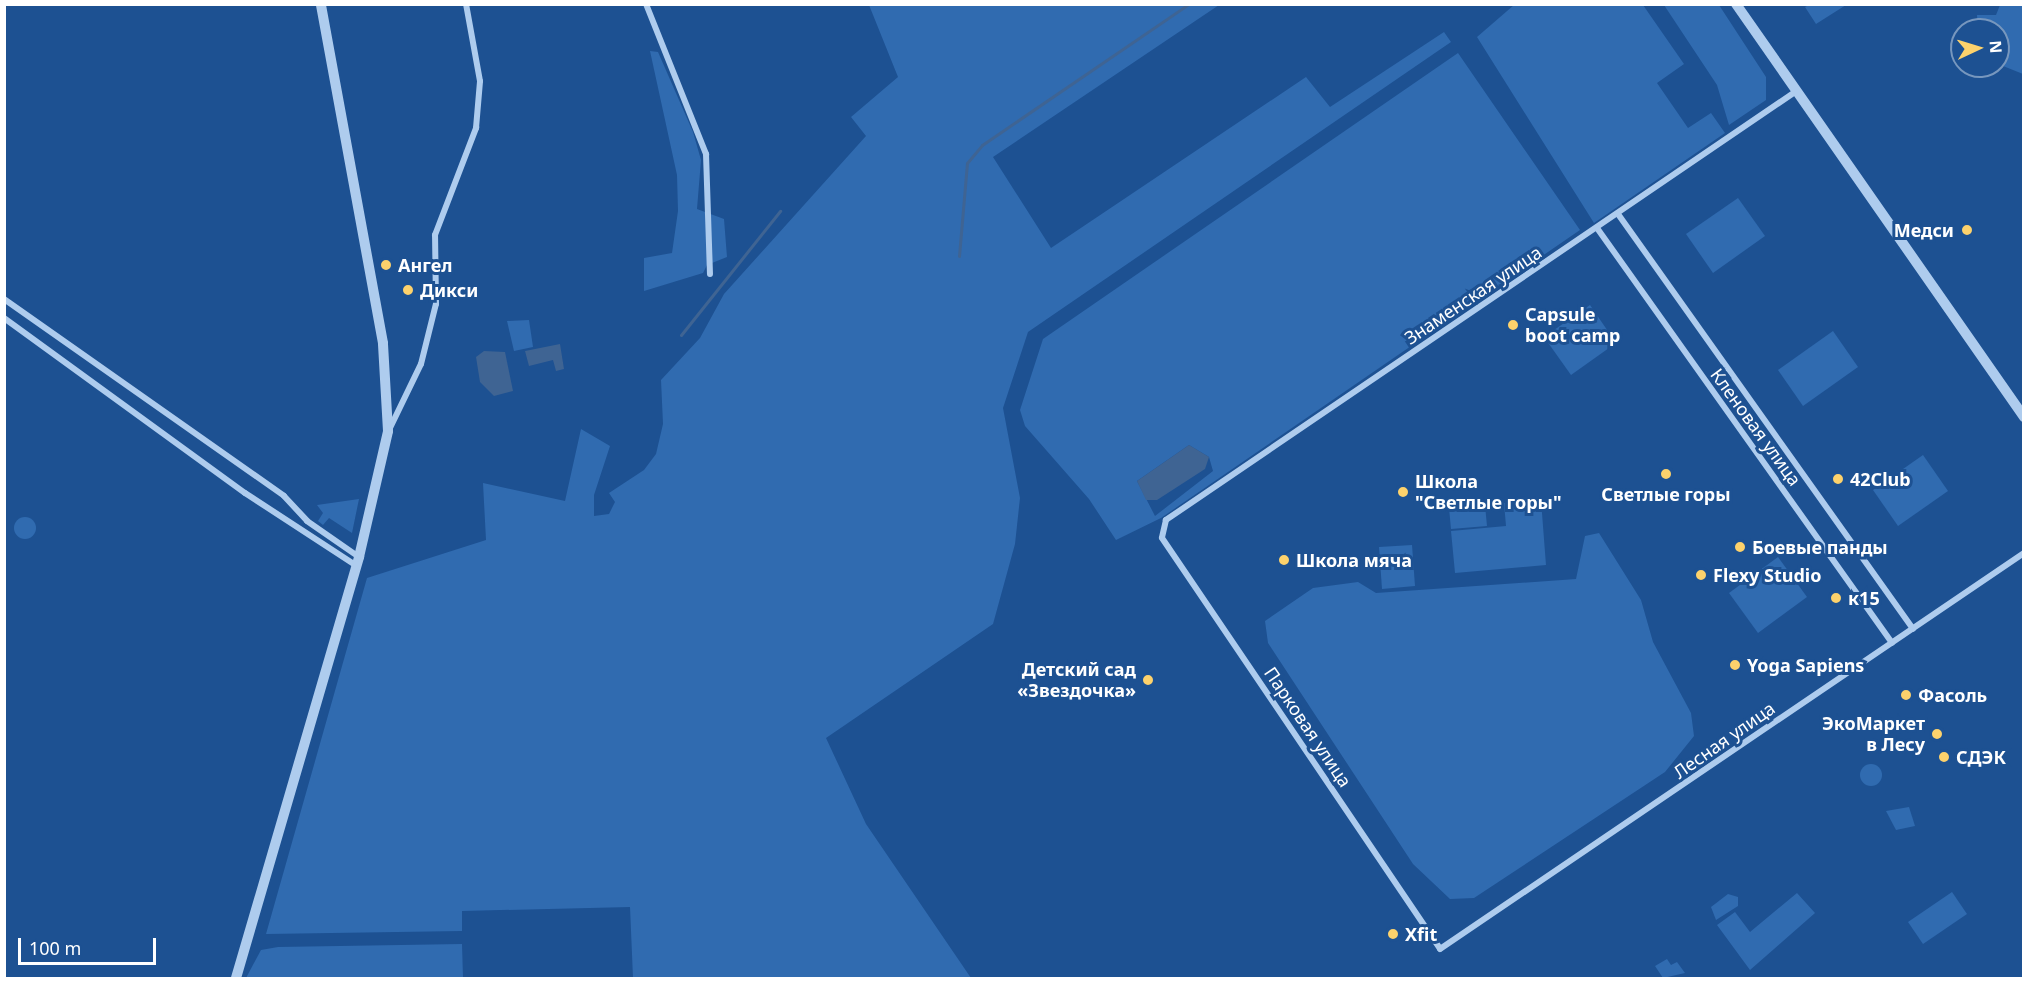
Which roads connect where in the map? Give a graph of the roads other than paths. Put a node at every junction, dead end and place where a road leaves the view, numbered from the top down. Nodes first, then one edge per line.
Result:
1 (321, 4) edge
2 (466, 4) edge
3 (646, 4) edge
4 (1736, 4) edge
5 (1795, 92) junction
6 (1618, 214) junction
7 (1597, 228) junction
8 (710, 274) dead end
9 (4, 298) edge
10 (4, 318) edge
11 (2024, 417) edge
12 (388, 431) junction
13 (1166, 520) joint
14 (2024, 553) edge
15 (358, 562) junction
16 (1913, 629) junction
17 (1892, 643) junction
18 (1440, 949) joint
19 (236, 978) edge

1 - 12 street
2 - 12 street
3 - 8 street
4 - 5 street
5 - 6 street, Знаменская улица
5 - 11 street
6 - 7 street, Знаменская улица
6 - 16 street, Кленовая улица
7 - 13 street, Знаменская улица
7 - 17 street, Кленовая улица
9 - 15 street
10 - 15 street
12 - 15 street
13 - 18 street, Парковая улица
14 - 16 street, Лесная улица
15 - 19 street
16 - 17 street, Лесная улица
17 - 18 street, Лесная улица

